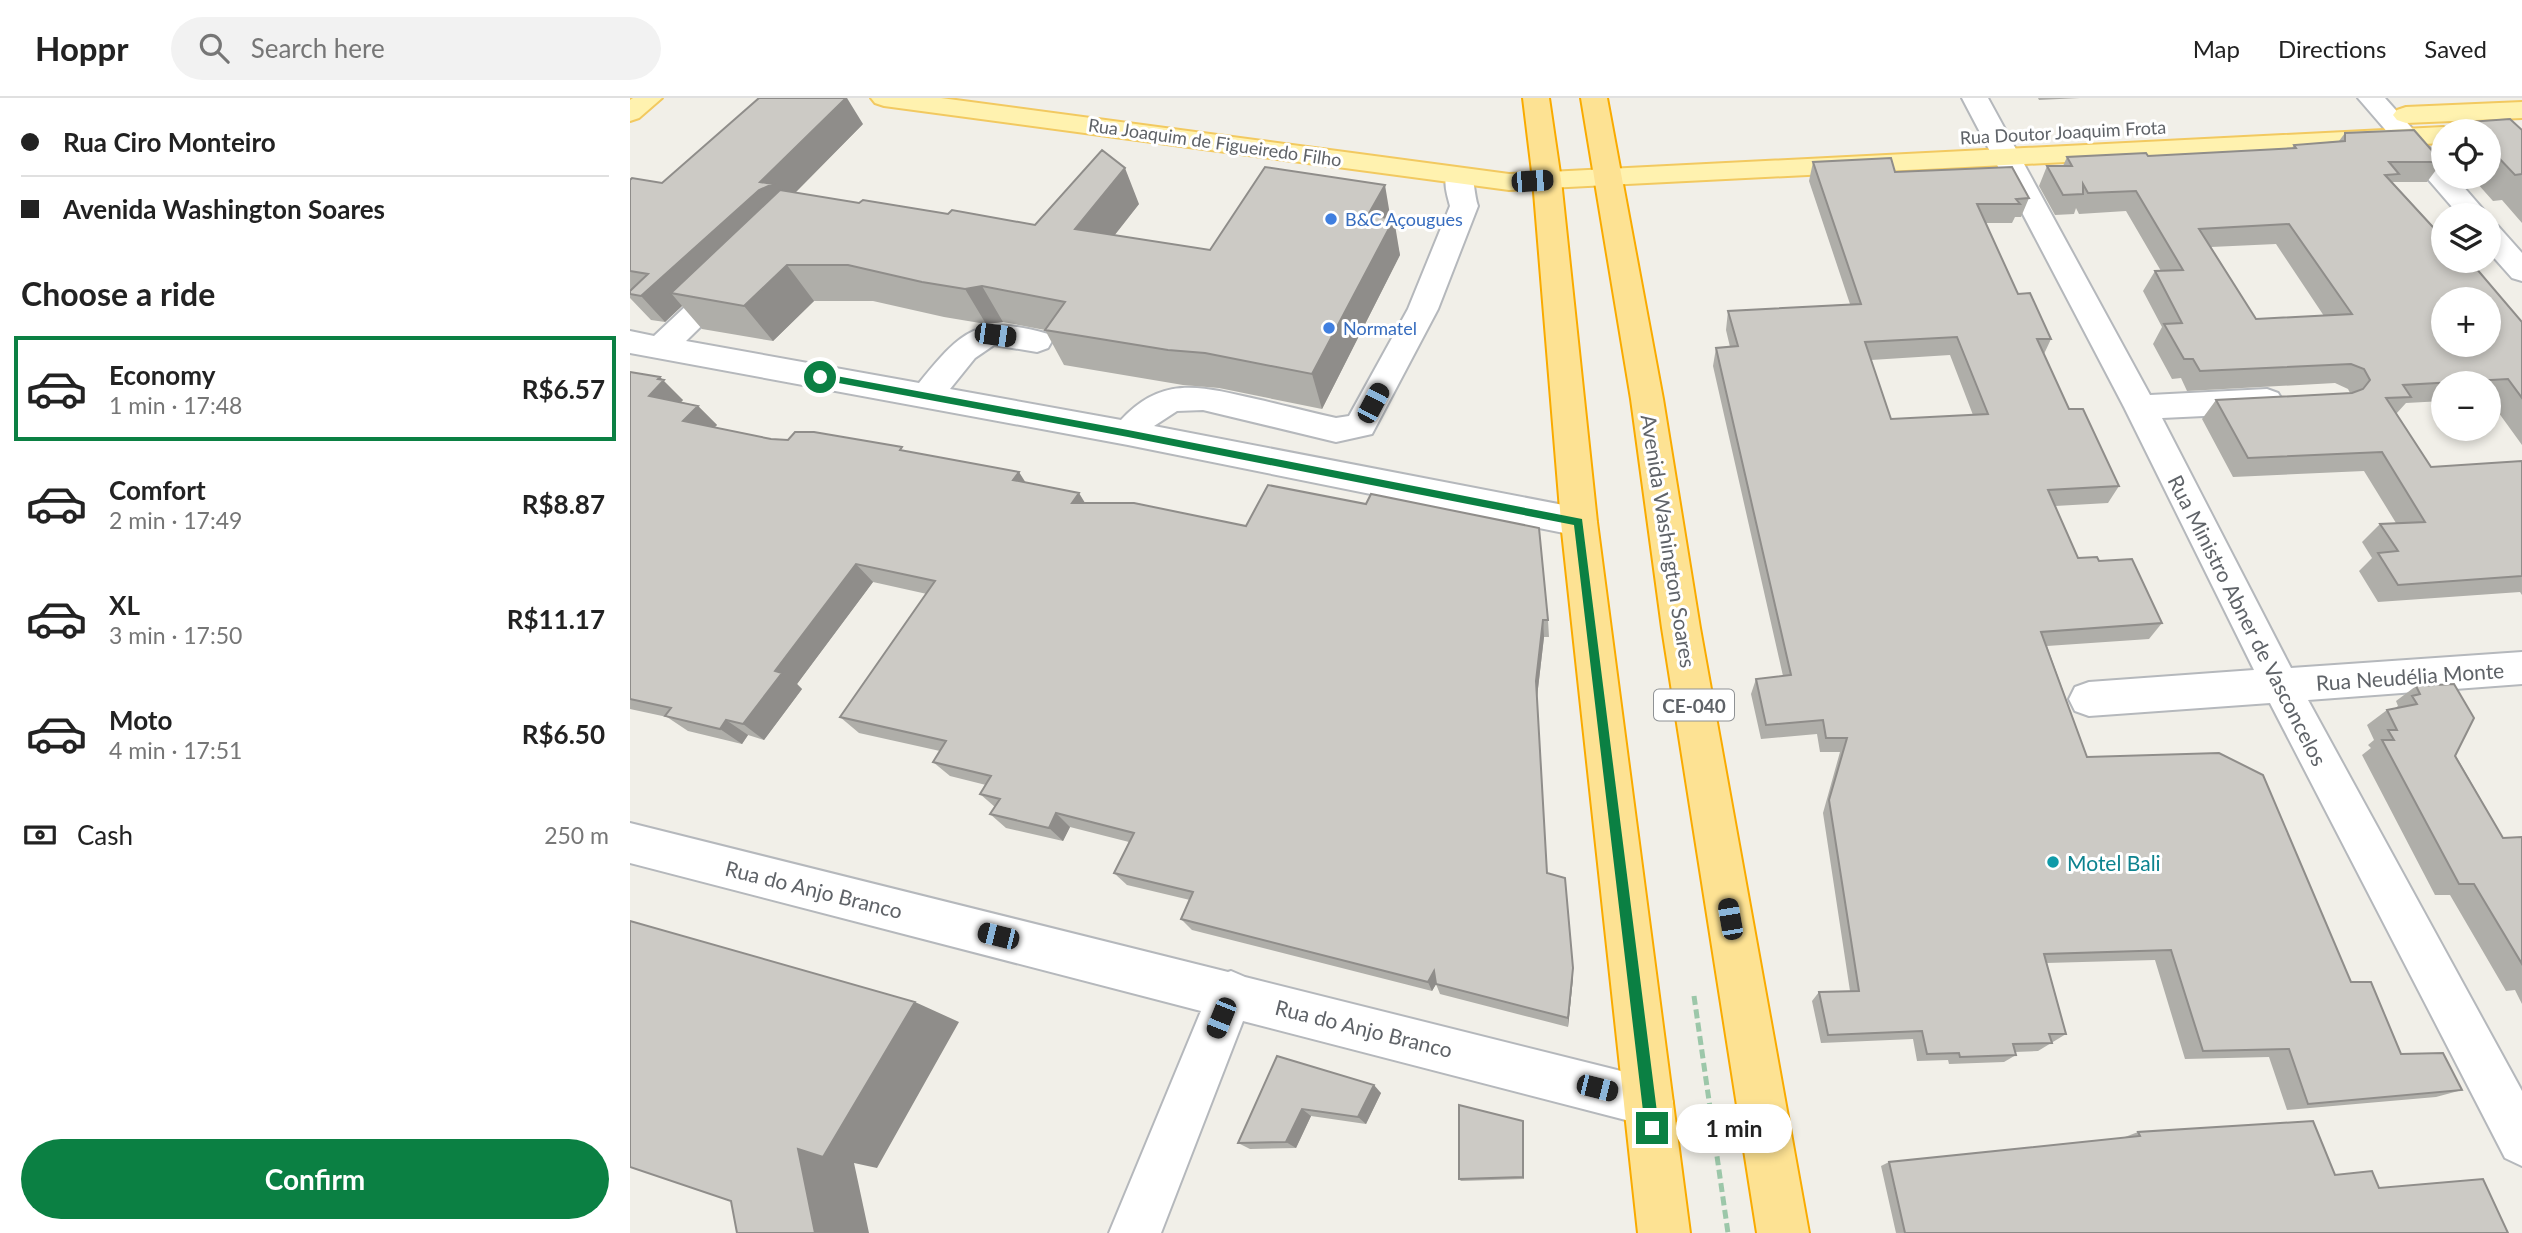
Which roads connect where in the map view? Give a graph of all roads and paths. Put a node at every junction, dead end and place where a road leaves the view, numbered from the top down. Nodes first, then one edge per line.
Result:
1 (649, 98) edge
2 (884, 98) edge
3 (1047, 98) edge
4 (1536, 98) edge
5 (1594, 98) edge
6 (1975, 98) edge
7 (2379, 107) edge
8 (2522, 110) edge
9 (630, 113) edge
10 (1096, 115) junction
11 (2522, 132) edge
12 (2501, 133) edge
13 (2431, 135) edge
14 (2405, 136) junction
15 (1999, 146) junction
16 (1606, 166) junction
17 (1546, 169) junction
18 (1460, 176) junction
19 (2464, 203) edge
20 (2501, 247) edge
21 (751, 262) edge
22 (2522, 271) edge
23 (1037, 341) dead end
24 (645, 345) edge
25 (927, 396) junction
26 (2296, 399) edge
27 (2140, 407) junction
28 (1128, 433) junction
29 (1579, 522) junction
30 (2522, 668) edge
31 (2280, 685) junction
32 (2089, 699) dead end
33 (630, 843) edge
34 (1231, 995) junction
35 (1649, 1102) junction
36 (2522, 1142) edge
37 (1135, 1233) edge
38 (1664, 1233) edge
39 (1783, 1233) edge

1 - 9 main road
2 - 10 main road, Rua Joaquim de Figueiredo Filho
3 - 10 main road, Rua Joaquim de Figueiredo Filho
4 - 17 highway
5 - 16 highway, Avenida Washington Soares / CE-040
6 - 15 street, Rua Ministro Abner de Vasconcelos
7 - 8 main road, Rua Doutor Joaquim Frota
7 - 14 street
7 - 15 main road, Rua Doutor Joaquim Frota
10 - 17 main road, Rua Joaquim de Figueiredo Filho
10 - 18 main road, Rua Joaquim de Figueiredo Filho
11 - 12 main road
13 - 14 main road, Rua Doutor Joaquim Frota
14 - 15 main road, Rua Doutor Joaquim Frota
14 - 19 street
15 - 16 main road, Rua Doutor Joaquim Frota
15 - 27 street, Rua Ministro Abner de Vasconcelos
16 - 17 main road, Rua Doutor Joaquim Frota
16 - 39 highway, Avenida Washington Soares / CE-040
17 - 18 main road, Rua Joaquim de Figueiredo Filho
17 - 29 highway
18 - 28 street
20 - 22 street
21 - 24 street
23 - 25 street
24 - 25 street
25 - 28 street
26 - 27 street
27 - 31 street, Rua Ministro Abner de Vasconcelos
28 - 29 street
29 - 35 highway
30 - 31 street, Rua Neudélia Monte
31 - 32 street, Rua Neudélia Monte
31 - 36 street, Rua Ministro Abner de Vasconcelos
33 - 34 street, Rua do Anjo Branco
34 - 35 street, Rua do Anjo Branco
34 - 37 street
35 - 38 highway

